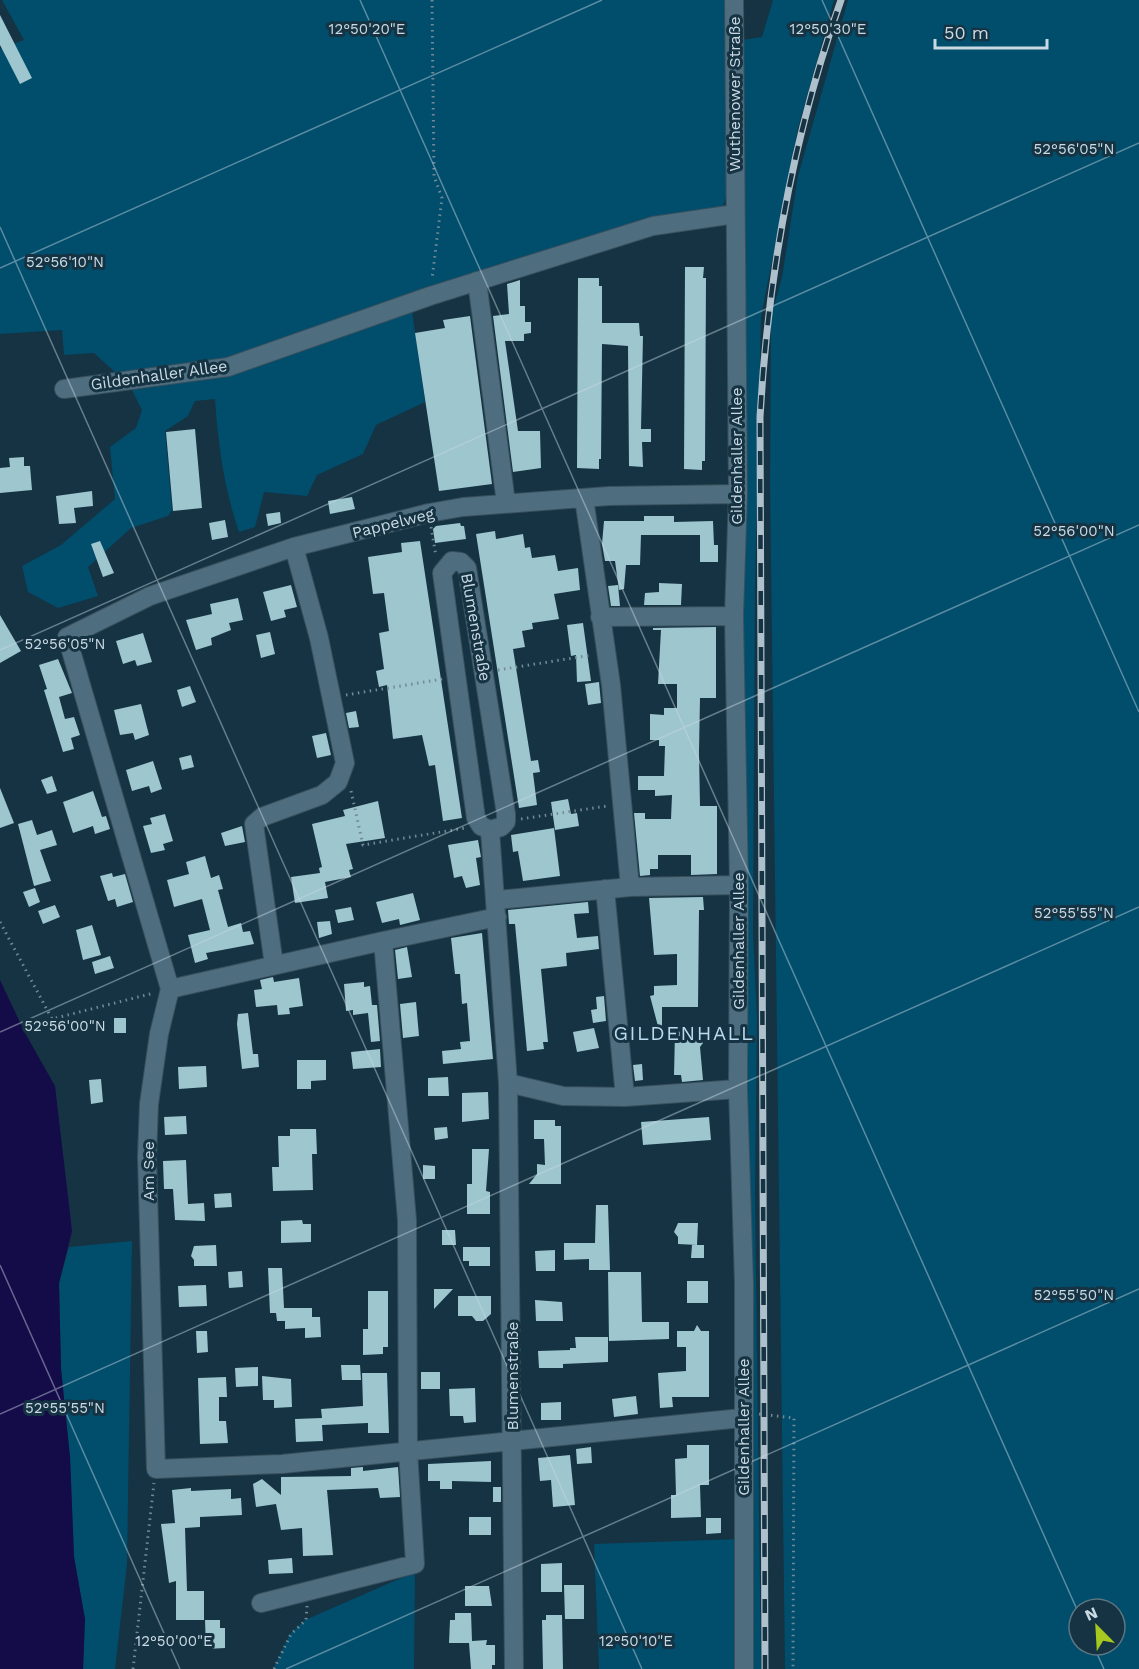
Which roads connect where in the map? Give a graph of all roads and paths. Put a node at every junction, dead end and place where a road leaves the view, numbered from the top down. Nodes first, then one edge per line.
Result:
1 (432, 0) edge
2 (734, 0) edge
3 (735, 188) joint
4 (735, 214) junction
5 (477, 281) junction
6 (430, 296) junction
7 (64, 389) dead end
8 (738, 494) junction
9 (584, 498) junction
10 (506, 503) junction
11 (429, 513) junction
12 (294, 547) junction
13 (442, 573) junction
14 (734, 616) junction
15 (600, 617) junction
16 (606, 653) junction
17 (484, 672) junction
18 (456, 677) junction
19 (331, 697) junction
20 (345, 763) junction
21 (623, 803) junction
22 (493, 826) junction
23 (739, 885) junction
24 (630, 887) junction
25 (605, 889) junction
26 (497, 909) junction
27 (0, 922) edge
28 (383, 941) junction
29 (274, 965) junction
30 (170, 989) junction
31 (508, 1083) junction
32 (738, 1089) junction
33 (625, 1097) junction
34 (742, 1418) junction
35 (513, 1442) junction
36 (408, 1451) junction
37 (156, 1469) junction
38 (309, 1590) junction
39 (261, 1603) dead end
40 (133, 1669) edge
41 (274, 1669) edge
42 (514, 1669) edge
43 (744, 1669) edge
44 (793, 1669) edge

1 - 6 path
2 - 3 street, Wuthenower Straße
3 - 4 street, Gildenhaller Allee
4 - 5 street, Gildenhaller Allee
4 - 8 street, Gildenhaller Allee
5 - 6 street, Gildenhaller Allee
5 - 10 street
6 - 7 street, Gildenhaller Allee
8 - 9 street, Pappelweg
8 - 14 street, Gildenhaller Allee
9 - 10 street, Pappelweg
9 - 15 street
10 - 11 street, Pappelweg
11 - 12 street, Pappelweg
11 - 13 path
12 - 19 street
12 - 30 street, Pappelweg
13 - 17 street, Blumenstraße
13 - 18 street, Blumenstraße
14 - 15 street
14 - 23 street, Gildenhaller Allee
15 - 16 street
16 - 17 path
16 - 21 street
17 - 22 street, Blumenstraße
18 - 19 path
18 - 22 street, Blumenstraße
19 - 20 street
20 - 22 path
20 - 29 street
21 - 22 path
21 - 24 street
22 - 26 street, Blumenstraße
23 - 24 street
23 - 32 street, Gildenhaller Allee
24 - 25 street
25 - 26 street
25 - 33 street
26 - 28 street
26 - 31 street, Blumenstraße
27 - 30 path
28 - 29 street
28 - 36 street
29 - 30 street
30 - 37 street, Am See
31 - 33 street
31 - 35 street, Blumenstraße
32 - 33 street
32 - 34 street, Gildenhaller Allee
34 - 35 street
34 - 43 street, Gildenhaller Allee
34 - 44 path
35 - 36 street
35 - 42 street, Blumenstraße
36 - 37 street
36 - 38 street
37 - 40 path
38 - 39 street
38 - 41 path

